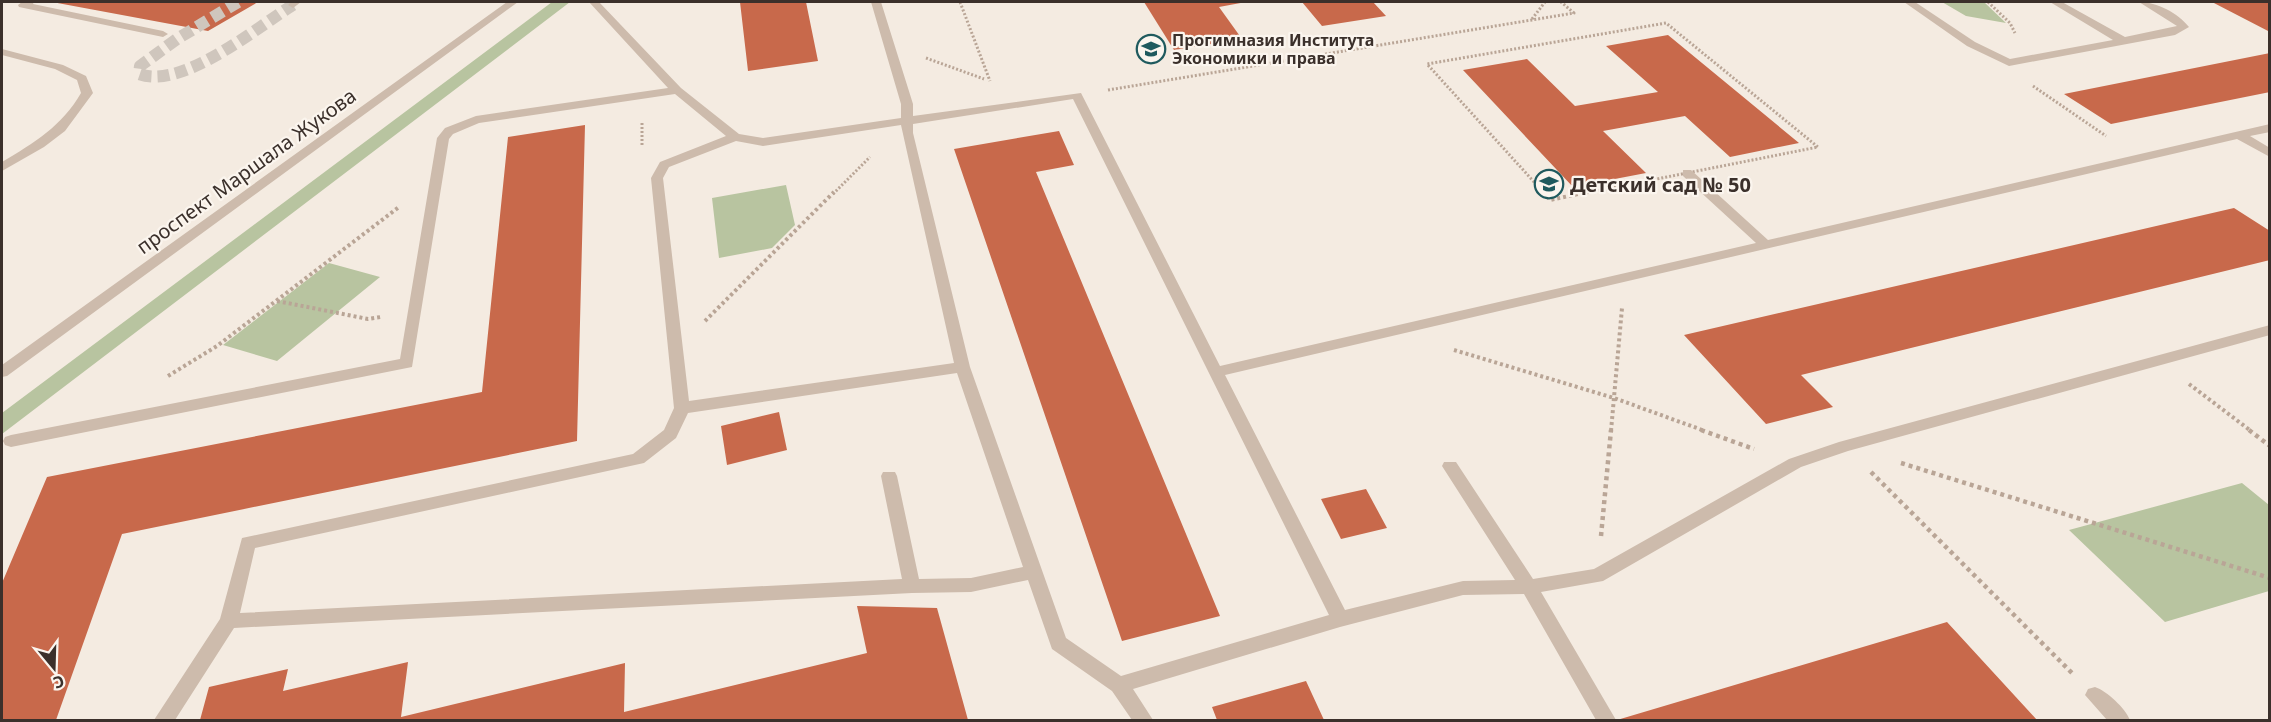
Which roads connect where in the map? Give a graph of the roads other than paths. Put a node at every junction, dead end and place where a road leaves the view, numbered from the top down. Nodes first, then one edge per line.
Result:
1 (30, 2) edge
2 (513, 2) edge
3 (594, 2) edge
4 (876, 2) edge
5 (1909, 2) edge
6 (2055, 2) edge
7 (2144, 2) edge
8 (163, 34) dead end
9 (2122, 41) junction
10 (2, 52) edge
11 (677, 90) junction
12 (907, 121) junction
13 (2270, 128) edge
14 (2239, 135) junction
15 (735, 137) junction
16 (2270, 153) edge
17 (2, 167) edge
18 (1687, 173) road end
19 (1764, 243) junction
20 (2270, 330) edge
21 (962, 367) junction
22 (2, 372) edge
23 (1216, 372) junction
24 (682, 408) junction
25 (11, 441) dead end
26 (1450, 466) dead end
27 (889, 476) dead end
28 (1033, 572) junction
29 (912, 585) junction
30 (1529, 587) junction
31 (1340, 619) junction
32 (229, 621) junction
33 (1119, 685) junction
34 (2095, 695) road end
35 (164, 720) edge
36 (1143, 720) edge
37 (1606, 720) edge
38 (2120, 720) edge

1 - 8 street
2 - 22 street, проспект Маршала Жукова
3 - 11 street
4 - 12 street
5 - 9 street
6 - 9 street
7 - 9 street
10 - 17 street
11 - 15 street
11 - 25 street
12 - 15 street
12 - 21 street
12 - 23 street
13 - 14 street
14 - 16 street
14 - 19 street
15 - 24 street
18 - 19 street
19 - 23 street
20 - 30 street
21 - 24 street
21 - 28 street
23 - 31 street
24 - 32 street
26 - 30 street
27 - 29 street
28 - 29 street
28 - 33 street
29 - 32 street
30 - 31 street
30 - 37 street
31 - 33 street
32 - 35 street
33 - 36 street
34 - 38 street

